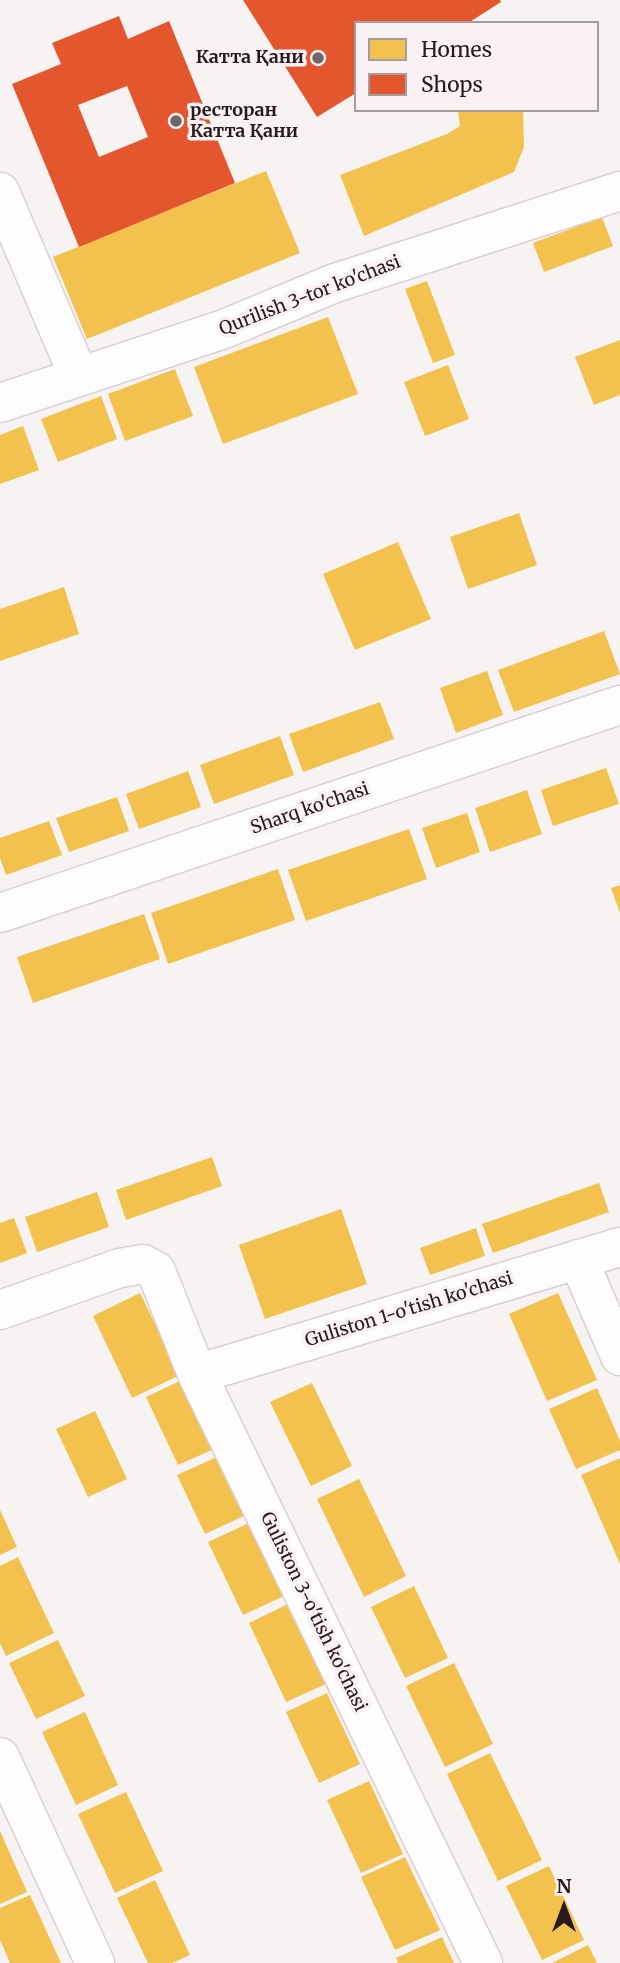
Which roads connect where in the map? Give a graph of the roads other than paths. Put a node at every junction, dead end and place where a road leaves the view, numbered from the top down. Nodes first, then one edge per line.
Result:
1 (620, 191) edge
2 (0, 192) edge
3 (79, 377) junction
4 (0, 403) edge
5 (620, 705) edge
6 (0, 913) edge
7 (620, 1247) edge
8 (578, 1259) junction
9 (0, 1310) edge
10 (620, 1356) edge
11 (197, 1374) junction
12 (0, 1757) edge
13 (95, 1963) edge
14 (483, 1963) edge

1 - 3 street, Qurilish 3-tor ko'chasi
2 - 3 street
3 - 4 street, Qurilish 3-tor ko'chasi
5 - 6 street, Sharq ko'chasi
7 - 8 street, Guliston 1-o'tish ko'chasi
8 - 10 street
8 - 11 street, Guliston 1-o'tish ko'chasi
9 - 11 street, Guliston 3-o'tish ko'chasi
11 - 14 street, Guliston 3-o'tish ko'chasi
12 - 13 street

